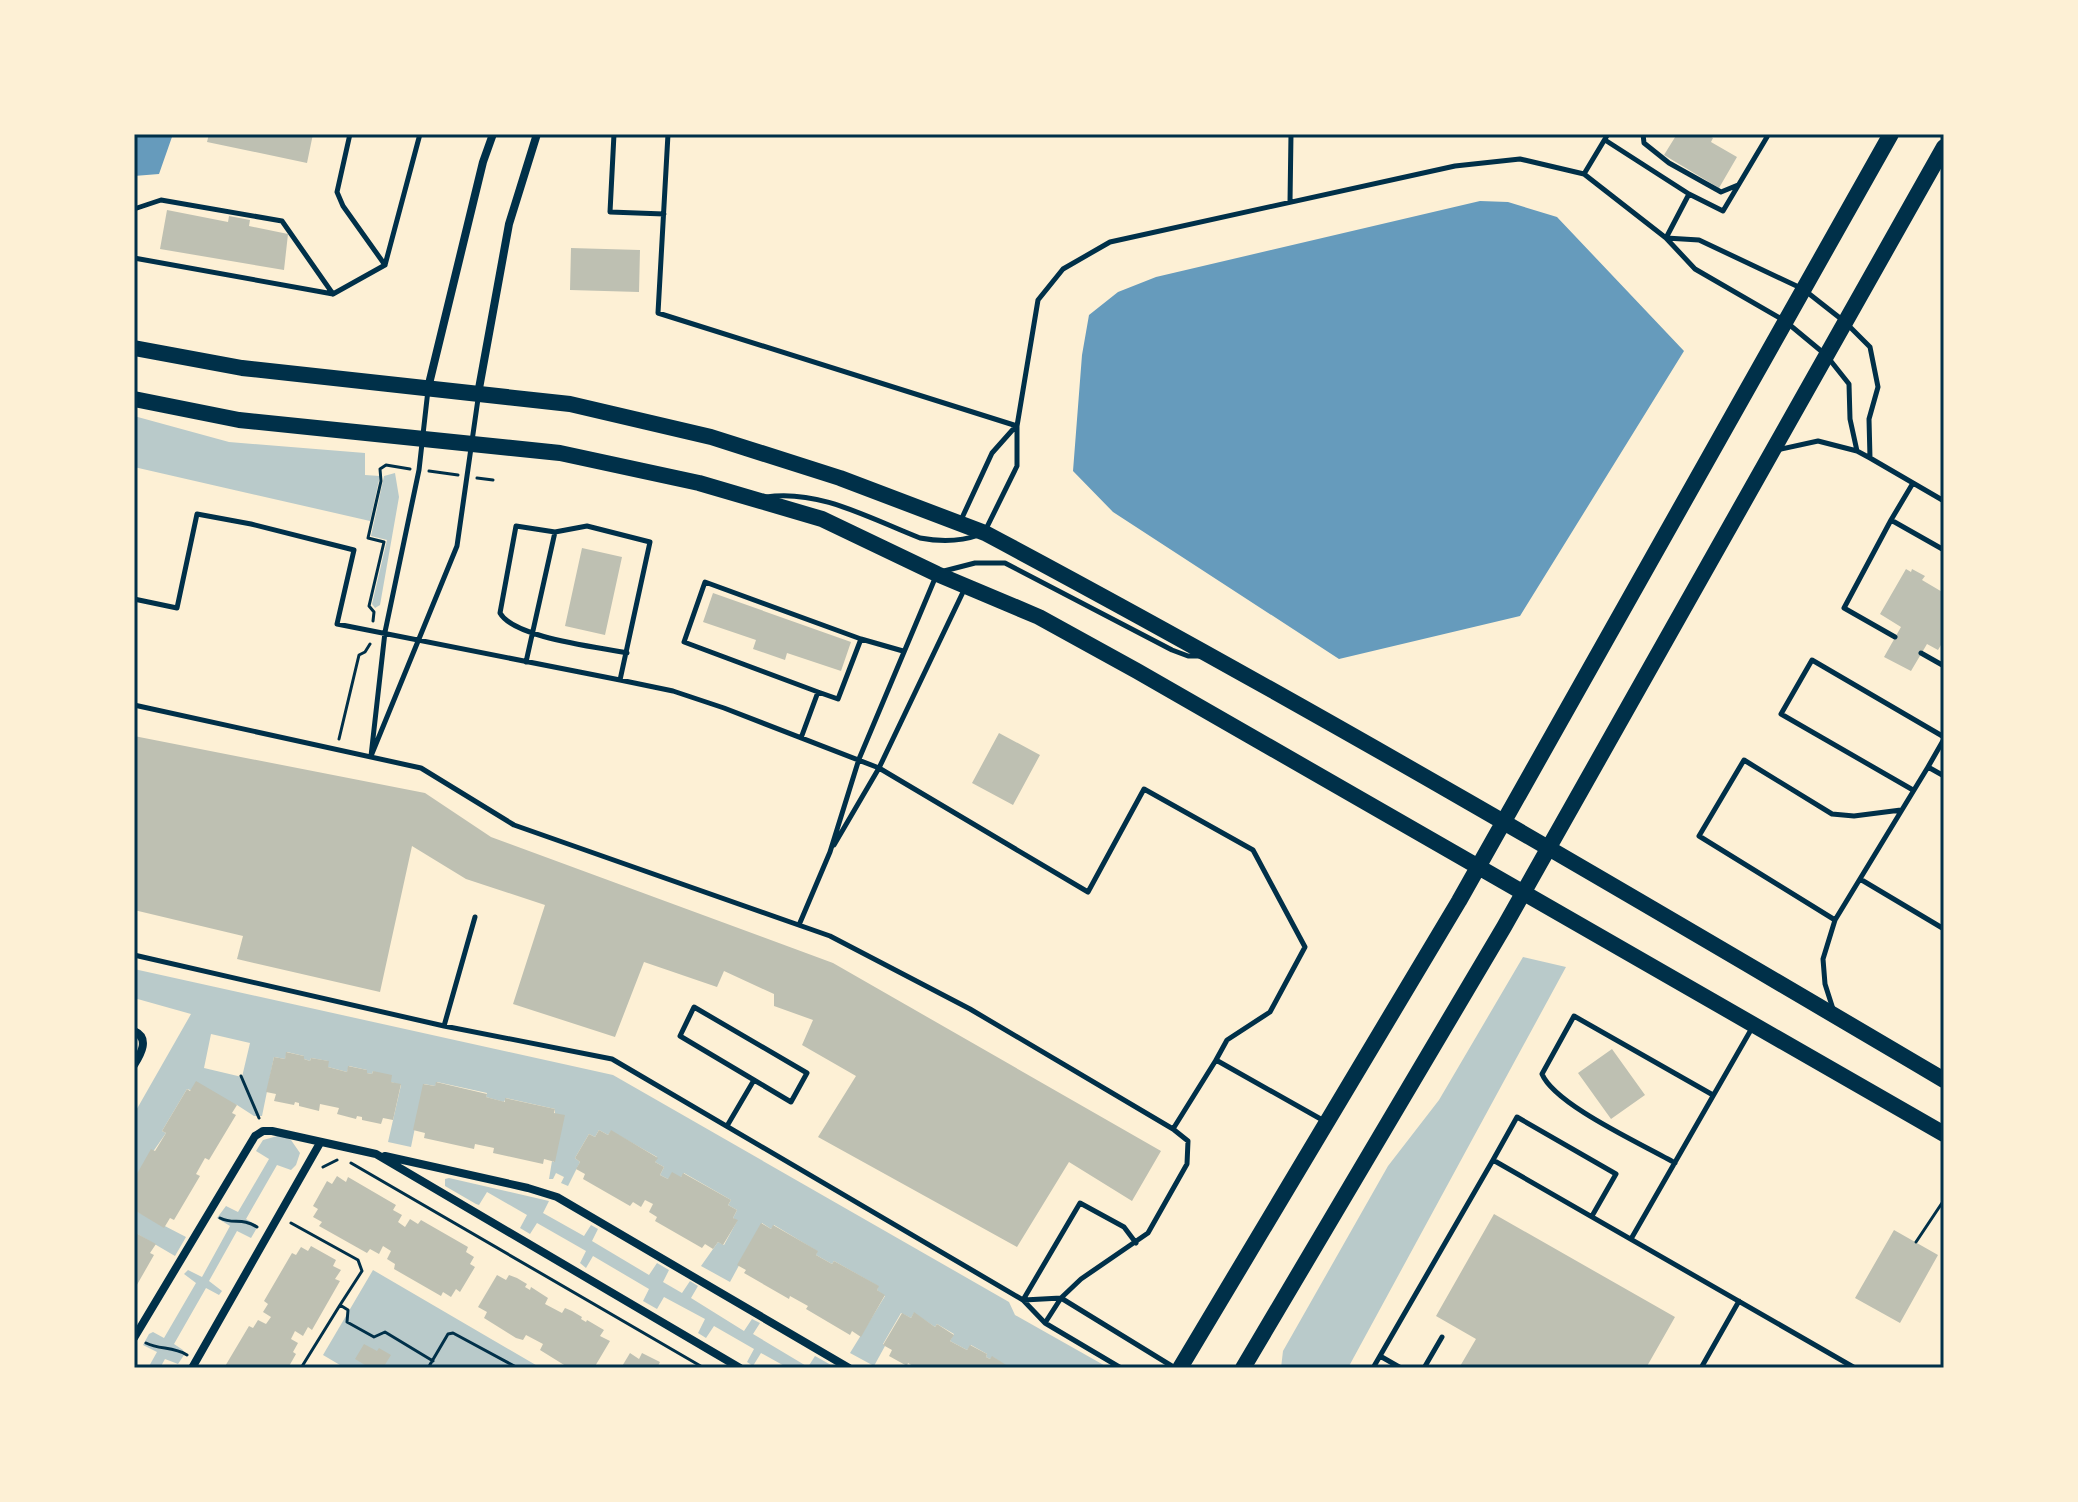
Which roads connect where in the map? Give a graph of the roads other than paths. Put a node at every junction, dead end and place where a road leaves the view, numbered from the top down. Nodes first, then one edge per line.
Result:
1 (350, 134) edge
2 (420, 134) edge
3 (493, 134) edge
4 (537, 134) edge
5 (614, 134) edge
6 (668, 134) edge
7 (1291, 134) edge
8 (1643, 134) edge
9 (1764, 134) edge
10 (1891, 134) edge
11 (1607, 137) edge
12 (1944, 147) edge
13 (1584, 174) junction
14 (1740, 185) junction
15 (1689, 194) junction
16 (1290, 202) junction
17 (134, 209) edge
18 (664, 214) junction
19 (1666, 238) junction
20 (134, 258) edge
21 (385, 265) junction
22 (1803, 289) junction
23 (333, 294) junction
24 (1785, 321) junction
25 (1845, 322) junction
26 (134, 348) edge
27 (1826, 355) junction
28 (428, 388) junction
29 (478, 394) junction
30 (134, 399) edge
31 (1017, 426) junction
32 (423, 439) junction
33 (472, 443) junction
34 (1772, 451) junction
35 (1857, 451) junction
36 (1870, 458) junction
37 (1913, 483) junction
38 (752, 499) junction
39 (1944, 501) edge
40 (1891, 520) junction
41 (960, 522) junction
42 (555, 532) junction
43 (985, 533) junction
44 (1944, 550) edge
45 (937, 574) junction
46 (966, 586) junction
47 (134, 599) edge
48 (385, 632) junction
49 (532, 633) junction
50 (1895, 637) dead end
51 (861, 639) junction
52 (418, 641) junction
53 (903, 651) junction
54 (627, 653) junction
55 (1921, 653) dead end
56 (1211, 656) junction
57 (526, 662) junction
58 (1944, 666) edge
59 (620, 680) junction
60 (818, 692) junction
61 (134, 705) edge
62 (801, 738) junction
63 (1944, 738) edge
64 (371, 756) junction
65 (859, 759) junction
66 (1928, 767) junction
67 (879, 768) junction
68 (1944, 776) edge
69 (1913, 790) junction
70 (1901, 810) junction
71 (1503, 821) junction
72 (1549, 848) junction
73 (830, 852) junction
74 (1478, 866) junction
75 (1860, 879) junction
76 (1524, 893) junction
77 (475, 917) dead end
78 (1835, 920) junction
79 (799, 925) junction
80 (1944, 929) edge
81 (134, 955) edge
82 (1836, 1016) junction
83 (444, 1026) junction
84 (1753, 1026) junction
85 (134, 1031) edge
86 (1216, 1060) junction
87 (134, 1065) edge
88 (754, 1080) junction
89 (1944, 1080) edge
90 (1713, 1095) junction
91 (1326, 1122) junction
92 (727, 1126) junction
93 (1173, 1129) junction
94 (1944, 1134) edge
95 (320, 1143) junction
96 (376, 1154) junction
97 (1493, 1160) junction
98 (1675, 1163) junction
99 (1592, 1216) junction
100 (1631, 1239) junction
101 (1136, 1243) junction
102 (1061, 1298) junction
103 (1023, 1300) junction
104 (1739, 1301) junction
105 (1045, 1323) junction
106 (1442, 1337) dead end
107 (134, 1338) edge
108 (1380, 1356) junction
109 (194, 1364) edge
110 (740, 1368) edge
111 (849, 1368) edge
112 (1121, 1368) edge
113 (1178, 1368) edge
114 (1243, 1368) edge
115 (1373, 1368) edge
116 (1401, 1368) edge
117 (1424, 1368) edge
118 (1701, 1368) edge
119 (1855, 1368) edge

1 - 21 lane
2 - 21 lane
3 - 28 street
4 - 29 street
5 - 18 lane
6 - 18 lane
7 - 16 lane
8 - 14 lane
9 - 14 lane
10 - 22 highway
11 - 13 lane
11 - 15 lane
12 - 25 highway
13 - 16 lane
13 - 19 lane
14 - 15 lane
15 - 19 lane
16 - 31 lane
17 - 23 lane
18 - 31 lane
19 - 22 lane
19 - 24 lane
20 - 23 lane
21 - 23 lane
22 - 24 highway
22 - 25 lane
24 - 27 lane
24 - 71 highway
25 - 27 highway
25 - 36 lane
26 - 28 highway
27 - 34 highway
27 - 35 lane
28 - 29 highway
28 - 32 lane
29 - 33 lane
29 - 41 highway
30 - 32 highway
31 - 41 lane
31 - 43 lane
32 - 33 highway
32 - 48 lane
33 - 38 highway
33 - 52 lane
34 - 35 lane
34 - 72 highway
35 - 36 lane
36 - 37 lane
37 - 39 lane
37 - 40 lane
38 - 43 lane
38 - 45 highway
40 - 44 lane
40 - 50 lane
41 - 43 highway
42 - 49 lane
42 - 49 lane
42 - 54 lane
43 - 56 highway
45 - 46 highway
45 - 53 lane
45 - 56 lane
46 - 67 lane
46 - 74 highway
47 - 48 lane
48 - 52 lane
48 - 64 lane
49 - 54 lane
49 - 57 lane
51 - 53 lane
51 - 60 lane
51 - 60 lane
52 - 57 lane
52 - 64 lane
53 - 65 lane
54 - 59 lane
55 - 58 lane
56 - 71 highway
57 - 59 lane
59 - 62 lane
60 - 62 lane
61 - 64 lane
62 - 65 lane
63 - 66 lane
63 - 69 lane
64 - 79 lane
65 - 67 lane
65 - 73 lane
66 - 68 lane
66 - 69 lane
67 - 73 lane
67 - 86 lane
69 - 70 lane
70 - 75 lane
70 - 78 lane
71 - 72 highway
71 - 74 highway
72 - 76 highway
72 - 82 highway
73 - 79 lane
74 - 76 highway
74 - 91 highway
75 - 78 lane
75 - 80 lane
76 - 84 highway
76 - 114 highway
77 - 83 lane
78 - 82 lane
79 - 93 lane
81 - 83 lane
82 - 89 highway
83 - 92 lane
84 - 90 lane
84 - 94 highway
85 - 87 street
86 - 91 lane
86 - 93 lane
88 - 88 lane
88 - 92 lane
90 - 98 lane
90 - 98 lane
91 - 113 highway
92 - 103 lane
93 - 101 lane
95 - 96 street
95 - 107 street
95 - 109 street
96 - 110 street
96 - 111 street
97 - 99 lane
97 - 99 lane
97 - 108 lane
98 - 100 lane
99 - 100 lane
100 - 104 lane
101 - 102 lane
101 - 103 lane
102 - 103 lane
102 - 105 lane
102 - 113 lane
103 - 105 lane
104 - 118 lane
104 - 119 lane
105 - 112 lane
106 - 117 lane
108 - 115 lane
108 - 116 lane

